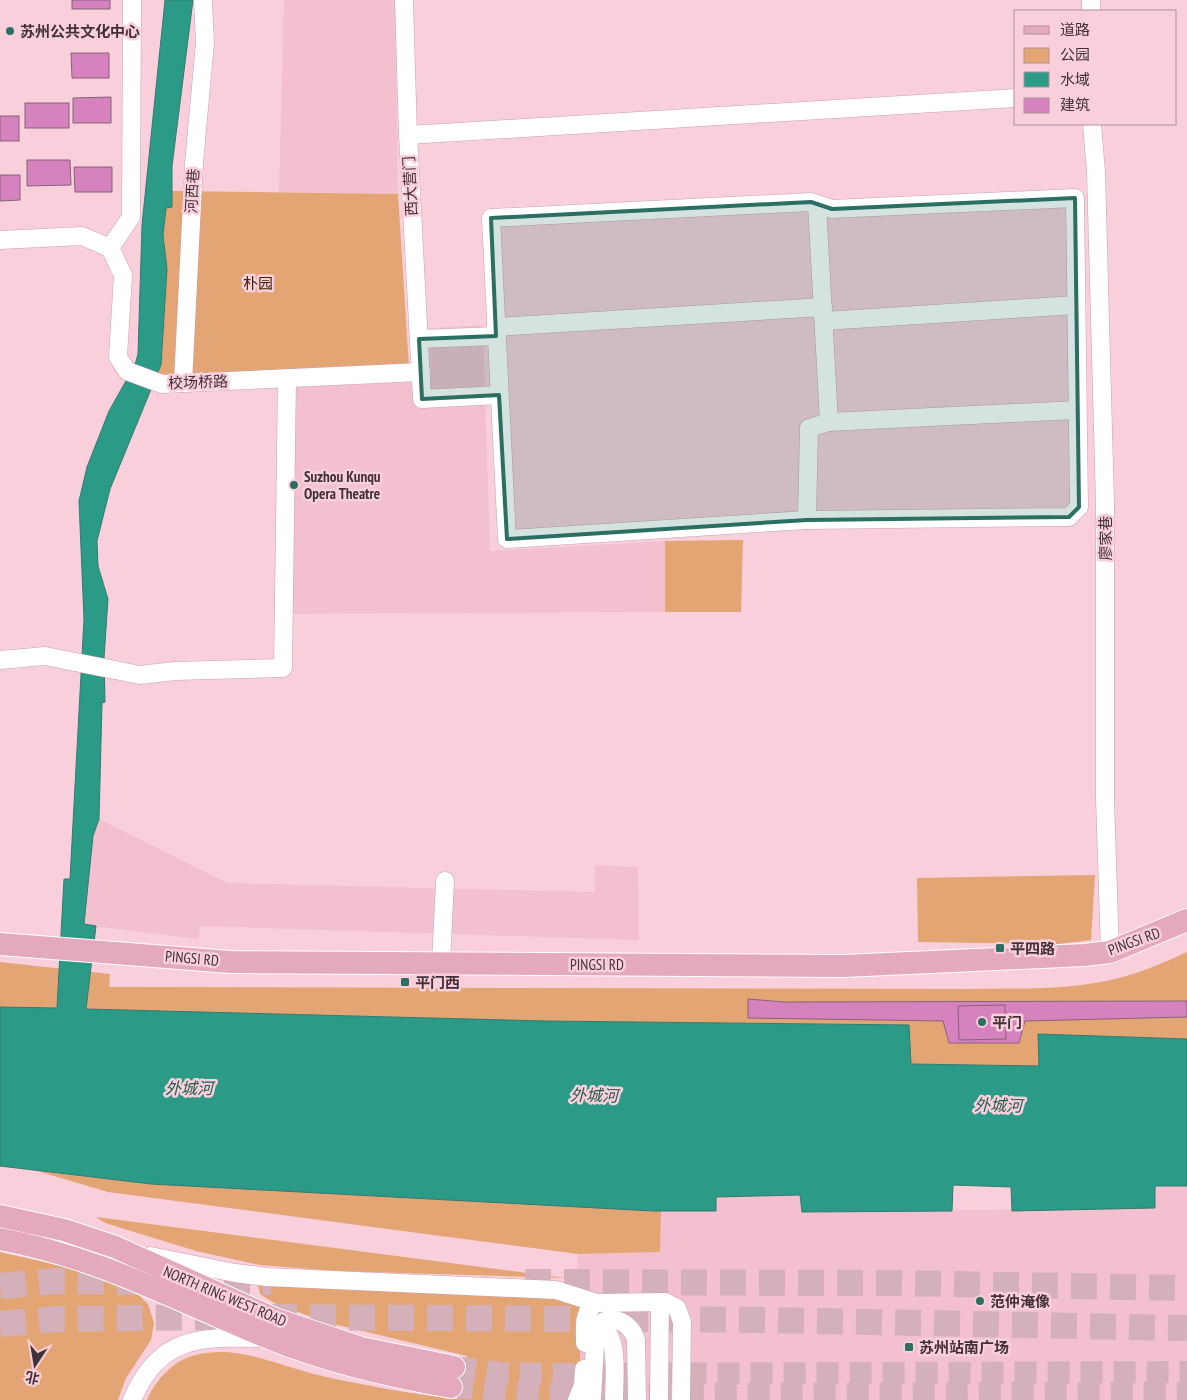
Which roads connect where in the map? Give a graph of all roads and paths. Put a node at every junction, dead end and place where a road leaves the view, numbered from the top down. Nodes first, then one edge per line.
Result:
1 (132, 0) edge
2 (203, 0) edge
3 (404, 0) edge
4 (1014, 98) edge
5 (1092, 125) edge
6 (408, 135) junction
7 (817, 204) junction
8 (0, 240) edge
9 (110, 248) junction
10 (1075, 305) junction
11 (824, 314) junction
12 (496, 331) junction
13 (419, 339) junction
14 (421, 372) junction
15 (287, 378) junction
16 (183, 383) junction
17 (500, 395) junction
18 (1076, 410) junction
19 (830, 422) junction
20 (807, 520) junction
21 (0, 660) edge
22 (445, 882) dead end
23 (1187, 920) edge
24 (0, 944) edge
25 (1110, 952) junction
26 (441, 963) junction
27 (0, 1216) edge
28 (0, 1239) edge
29 (120, 1249) junction
30 (660, 1302) junction
31 (597, 1303) junction
32 (595, 1325) junction
33 (270, 1339) junction
34 (132, 1400) edge
35 (577, 1400) edge
36 (592, 1400) edge
37 (614, 1400) edge
38 (636, 1400) edge
39 (659, 1400) edge
40 (681, 1400) edge

1 - 9 street
2 - 16 street, 河西巷
3 - 6 street, 西大营门
4 - 6 street
5 - 25 street, 廖家巷
6 - 13 street, 西大营门
7 - 10 street
7 - 11 street
7 - 12 street
8 - 9 street
9 - 16 street, 校场桥路
10 - 11 street
10 - 18 street
11 - 12 street
11 - 19 street
12 - 13 street
12 - 17 street
13 - 14 street, 西大营门
14 - 15 street, 校场桥路
14 - 17 street, 西大营门
15 - 16 street, 校场桥路
15 - 21 street
17 - 20 street
18 - 19 street
18 - 20 street
19 - 20 street
22 - 26 street
23 - 25 main road, PINGSI RD
24 - 26 main road, PINGSI RD
25 - 26 main road, PINGSI RD
27 - 29 main road, NORTH RING WEST ROAD
28 - 33 main road, NORTH RING WEST ROAD
29 - 31 street
29 - 33 main road, NORTH RING WEST ROAD
30 - 31 street
30 - 39 street
30 - 40 street
31 - 32 street
32 - 35 street
32 - 36 street
32 - 37 street
32 - 38 street
33 - 34 street

